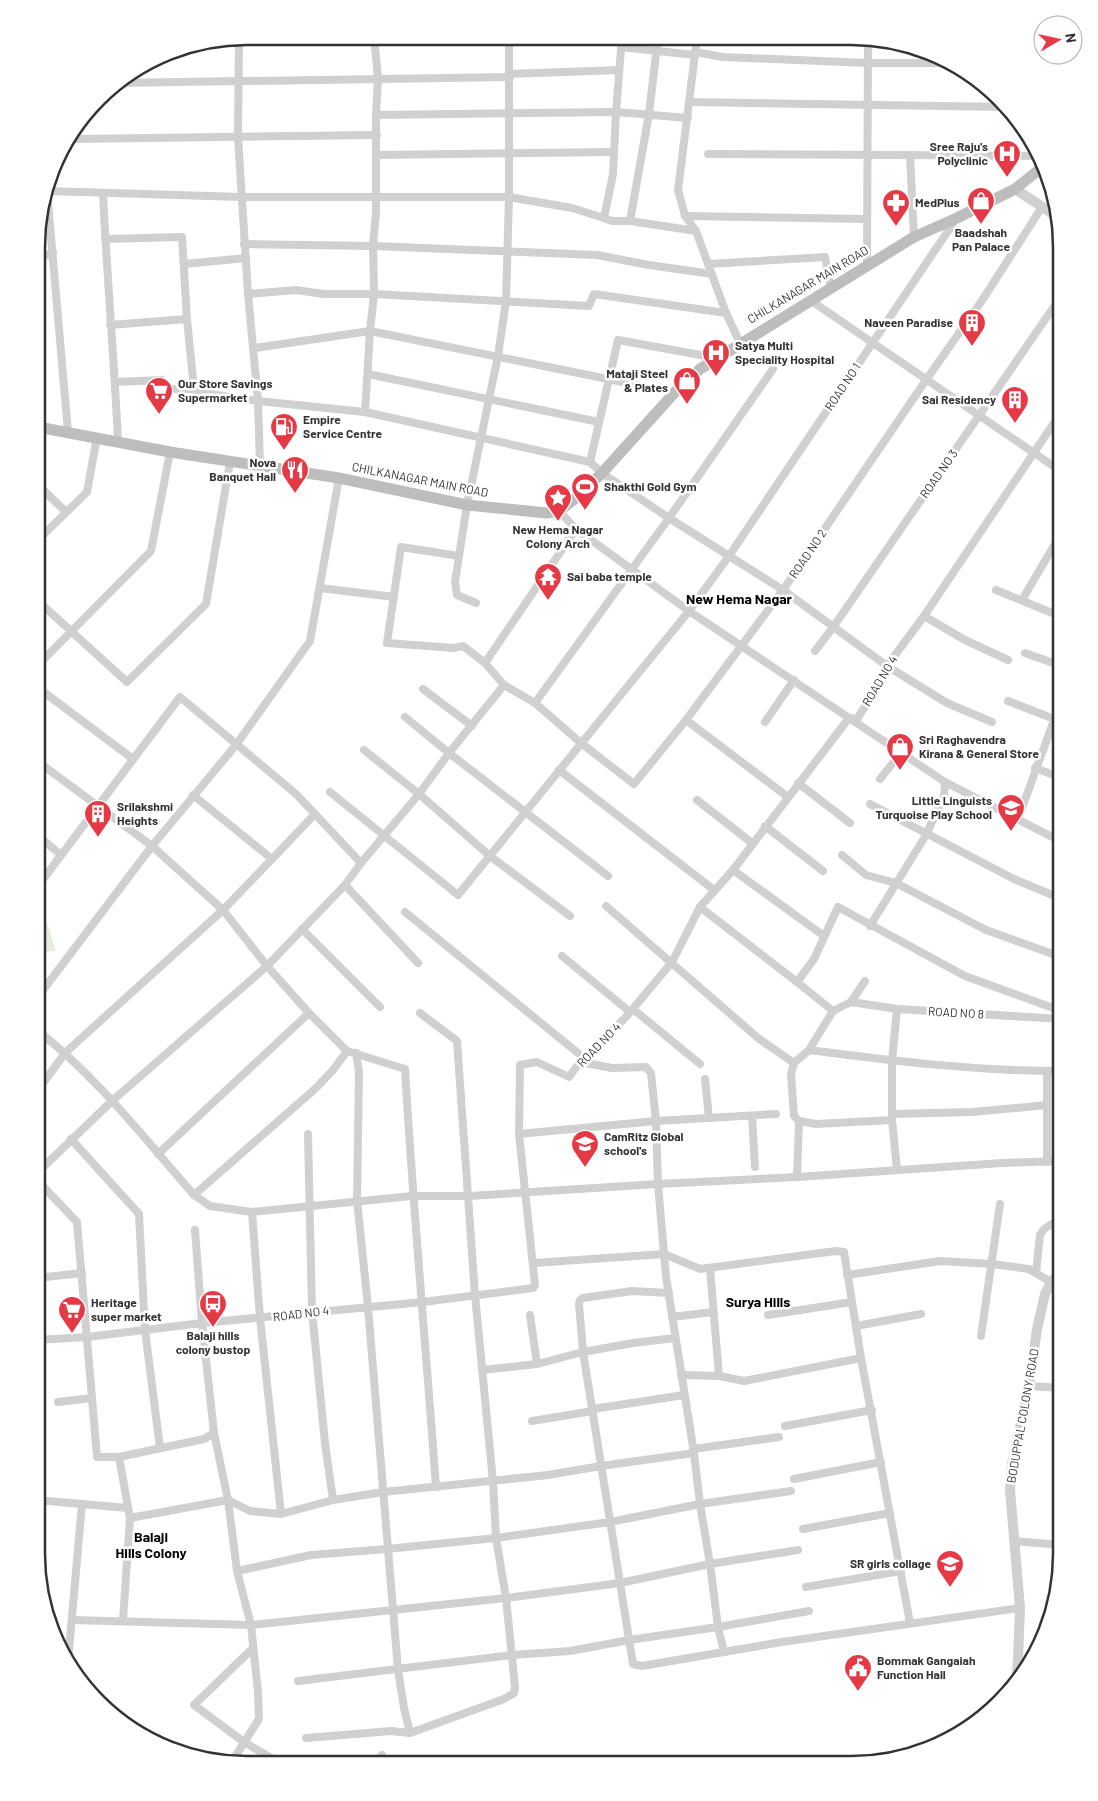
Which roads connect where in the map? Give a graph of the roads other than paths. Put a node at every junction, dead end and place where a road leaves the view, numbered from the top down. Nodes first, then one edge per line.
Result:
1 (239, 45) edge
2 (375, 45) edge
3 (509, 45) edge
4 (657, 45) edge
5 (696, 45) edge
6 (868, 45) edge
7 (620, 47) joint
8 (656, 51) junction
9 (695, 54) junction
10 (868, 62) junction
11 (935, 63) edge
12 (619, 70) junction
13 (509, 75) junction
14 (378, 78) junction
15 (237, 82) junction
16 (130, 83) edge
17 (690, 102) junction
18 (868, 105) junction
19 (997, 107) edge
20 (616, 112) junction
21 (509, 114) junction
22 (649, 114) junction
23 (376, 115) junction
24 (688, 118) junction
25 (376, 135) junction
26 (238, 137) junction
27 (76, 140) edge
28 (614, 152) junction
29 (509, 153) junction
30 (708, 154) dead end
31 (377, 155) junction
32 (868, 155) junction
33 (910, 155) junction
34 (1031, 156) edge
35 (1038, 170) edge
36 (1014, 189) junction
37 (53, 191) edge
38 (103, 193) junction
39 (376, 196) junction
40 (242, 197) junction
41 (509, 197) junction
42 (1042, 207) junction
43 (49, 209) edge
44 (1050, 212) edge
45 (685, 216) junction
46 (604, 218) junction
47 (957, 218) junction
48 (867, 219) junction
49 (630, 221) junction
50 (696, 231) junction
51 (914, 237) junction
52 (105, 239) junction
53 (244, 244) junction
54 (374, 246) junction
55 (53, 252) junction
56 (506, 253) junction
57 (45, 256) edge
58 (246, 258) junction
59 (184, 264) junction
60 (709, 264) junction
61 (867, 265) junction
62 (712, 274) junction
63 (831, 288) junction
64 (248, 294) junction
65 (374, 294) junction
66 (810, 300) junction
67 (506, 301) junction
68 (1053, 307) edge
69 (726, 313) junction
70 (187, 319) junction
71 (110, 325) junction
72 (370, 331) junction
73 (740, 343) junction
74 (872, 343) junction
75 (255, 348) junction
76 (498, 356) junction
77 (717, 358) junction
78 (773, 369) dead end
79 (368, 374) junction
80 (162, 380) dead end
81 (609, 380) junction
82 (926, 380) junction
83 (115, 382) junction
84 (638, 385) dead end
85 (167, 389) dead end
86 (194, 389) junction
87 (490, 398) junction
88 (258, 401) junction
89 (365, 412) junction
90 (980, 416) junction
91 (599, 422) junction
92 (1053, 424) edge
93 (45, 428) edge
94 (68, 432) junction
95 (97, 437) junction
96 (482, 438) junction
97 (118, 441) junction
98 (170, 452) junction
99 (1033, 452) junction
100 (230, 462) junction
101 (590, 462) junction
102 (260, 466) junction
103 (1053, 466) edge
104 (602, 473) junction
105 (339, 478) junction
106 (45, 492) edge
107 (467, 505) junction
108 (559, 511) junction
109 (66, 512) junction
110 (669, 518) junction
111 (576, 529) junction
112 (45, 533) edge
113 (1053, 547) edge
114 (459, 556) junction
115 (729, 556) junction
116 (631, 570) junction
117 (320, 588) junction
118 (783, 590) junction
119 (996, 590) dead end
120 (394, 597) junction
121 (1022, 600) junction
122 (476, 603) dead end
123 (45, 608) edge
124 (689, 610) junction
125 (1053, 613) edge
126 (924, 616) junction
127 (834, 626) junction
128 (71, 632) junction
129 (741, 646) junction
130 (814, 651) dead end
131 (1024, 652) dead end
132 (45, 658) edge
133 (1008, 660) dead end
134 (485, 663) junction
135 (1053, 663) edge
136 (887, 666) junction
137 (794, 680) junction
138 (504, 685) junction
139 (423, 689) dead end
140 (45, 694) edge
141 (1008, 701) dead end
142 (535, 703) junction
143 (405, 717) dead end
144 (849, 718) junction
145 (1053, 719) edge
146 (686, 720) junction
147 (765, 722) dead end
148 (992, 722) dead end
149 (472, 726) junction
150 (1053, 731) edge
151 (581, 743) junction
152 (236, 745) junction
153 (364, 750) dead end
154 (901, 753) junction
155 (449, 754) junction
156 (133, 759) junction
157 (45, 767) edge
158 (1035, 768) junction
159 (560, 770) junction
160 (1053, 775) edge
161 (880, 780) dead end
162 (945, 782) junction
163 (798, 783) junction
164 (330, 792) dead end
165 (419, 794) junction
166 (194, 795) junction
167 (788, 797) junction
168 (697, 800) dead end
169 (870, 804) dead end
170 (98, 805) junction
171 (525, 813) junction
172 (315, 814) junction
173 (1018, 819) junction
174 (850, 823) dead end
175 (765, 826) junction
176 (926, 835) junction
177 (384, 836) junction
178 (1053, 837) edge
179 (45, 842) edge
180 (752, 843) junction
181 (152, 846) junction
182 (61, 855) junction
183 (490, 856) junction
184 (842, 856) dead end
185 (272, 859) junction
186 (361, 863) junction
187 (732, 870) junction
188 (823, 871) dead end
189 (608, 876) dead end
190 (45, 877) edge
191 (896, 883) junction
192 (345, 885) junction
193 (714, 890) junction
194 (1053, 894) edge
195 (606, 906) dead end
196 (700, 907) junction
197 (223, 910) junction
198 (405, 912) dead end
199 (570, 916) dead end
200 (870, 926) junction
201 (302, 929) junction
202 (824, 936) junction
203 (1053, 954) edge
204 (562, 956) dead end
205 (672, 962) junction
206 (418, 963) dead end
207 (267, 966) junction
208 (865, 981) dead end
209 (797, 982) junction
210 (45, 987) edge
211 (851, 1002) junction
212 (380, 1007) dead end
213 (1053, 1007) edge
214 (897, 1009) junction
215 (631, 1011) junction
216 (833, 1011) junction
217 (420, 1013) dead end
218 (309, 1014) junction
219 (1053, 1018) edge
220 (45, 1036) edge
221 (809, 1050) junction
222 (347, 1051) junction
223 (66, 1052) junction
224 (356, 1053) junction
225 (582, 1060) junction
226 (892, 1060) junction
227 (794, 1063) junction
228 (700, 1064) dead end
229 (1047, 1071) junction
230 (1053, 1071) edge
231 (705, 1078) dead end
232 (45, 1081) edge
233 (112, 1101) junction
234 (1047, 1105) junction
235 (776, 1114) dead end
236 (752, 1116) junction
237 (892, 1117) junction
238 (709, 1118) junction
239 (799, 1120) junction
240 (656, 1121) junction
241 (308, 1134) dead end
242 (520, 1134) junction
243 (71, 1139) junction
244 (158, 1154) junction
245 (1048, 1162) junction
246 (1053, 1162) edge
247 (45, 1165) edge
248 (754, 1168) dead end
249 (898, 1170) junction
250 (797, 1177) junction
251 (658, 1184) junction
252 (45, 1188) edge
253 (525, 1192) junction
254 (194, 1195) junction
255 (412, 1196) junction
256 (469, 1196) junction
257 (357, 1200) junction
258 (1000, 1204) dead end
259 (310, 1206) junction
260 (252, 1212) junction
261 (1053, 1223) edge
262 (195, 1230) dead end
263 (664, 1254) junction
264 (534, 1263) junction
265 (992, 1264) junction
266 (710, 1268) junction
267 (82, 1273) junction
268 (1036, 1273) junction
269 (847, 1275) junction
270 (45, 1277) edge
271 (1051, 1282) joint
272 (669, 1292) junction
273 (475, 1295) junction
274 (423, 1302) junction
275 (852, 1302) junction
276 (368, 1307) junction
277 (312, 1311) junction
278 (713, 1312) junction
279 (921, 1314) dead end
280 (768, 1315) dead end
281 (530, 1316) dead end
282 (672, 1317) junction
283 (260, 1318) junction
284 (202, 1323) junction
285 (856, 1326) junction
286 (146, 1330) junction
287 (981, 1336) dead end
288 (86, 1337) junction
289 (675, 1338) junction
290 (45, 1339) edge
291 (583, 1352) junction
292 (861, 1358) junction
293 (537, 1364) junction
294 (482, 1370) junction
295 (680, 1375) junction
296 (719, 1376) junction
297 (1029, 1386) junction
298 (1053, 1388) edge
299 (684, 1395) junction
300 (92, 1398) junction
301 (58, 1402) dead end
302 (593, 1410) junction
303 (872, 1410) junction
304 (532, 1421) dead end
305 (785, 1426) dead end
306 (214, 1433) junction
307 (779, 1437) dead end
308 (160, 1448) junction
309 (693, 1451) junction
310 (119, 1456) junction
311 (881, 1462) junction
312 (601, 1466) junction
313 (794, 1479) dead end
314 (493, 1482) junction
315 (436, 1487) junction
316 (791, 1490) dead end
317 (383, 1492) junction
318 (228, 1500) junction
319 (333, 1500) junction
320 (45, 1501) edge
321 (82, 1504) junction
322 (700, 1504) junction
323 (128, 1508) junction
324 (890, 1513) junction
325 (281, 1514) junction
326 (130, 1518) junction
327 (610, 1522) junction
328 (803, 1529) dead end
329 (496, 1538) junction
330 (1014, 1541) junction
331 (1053, 1544) edge
332 (387, 1549) junction
333 (798, 1550) dead end
334 (710, 1564) junction
335 (237, 1571) junction
336 (901, 1571) junction
337 (620, 1583) junction
338 (806, 1587) dead end
339 (506, 1598) junction
340 (1020, 1608) junction
341 (393, 1610) junction
342 (809, 1611) dead end
343 (72, 1620) junction
344 (123, 1620) junction
345 (910, 1623) junction
346 (251, 1625) junction
347 (718, 1627) junction
348 (629, 1640) junction
349 (252, 1649) junction
350 (69, 1650) edge
351 (724, 1652) junction
352 (512, 1656) junction
353 (1017, 1668) edge
354 (398, 1670) junction
355 (298, 1681) dead end
356 (410, 1733) junction
357 (306, 1738) dead end
358 (244, 1742) junction
359 (235, 1756) edge
360 (268, 1756) edge

1 - 15 street
2 - 14 street
3 - 13 street
4 - 8 street
5 - 9 street
6 - 10 street
7 - 8 street
7 - 12 street
8 - 9 street
8 - 22 street
9 - 10 street
9 - 17 street
10 - 11 street
10 - 18 street
12 - 13 street
12 - 20 street
13 - 14 street
13 - 21 street
14 - 15 street
14 - 23 street
15 - 16 street
15 - 26 street
17 - 18 street
17 - 24 street
18 - 19 street
18 - 32 street
20 - 21 street
20 - 22 street
20 - 28 street
21 - 23 street
21 - 29 street
22 - 24 street
22 - 49 street
23 - 25 street
24 - 45 street
25 - 26 street
25 - 31 street
26 - 27 street
26 - 40 street
28 - 29 street
28 - 46 street
29 - 31 street
29 - 41 street
30 - 32 street
31 - 39 street
32 - 33 street
32 - 48 street
33 - 34 street
33 - 51 street
35 - 36 main road, CHILKANAGAR MAIN ROAD
36 - 42 street
36 - 47 main road, CHILKANAGAR MAIN ROAD
37 - 38 street
38 - 40 street
38 - 52 street
39 - 40 street
39 - 41 street
39 - 54 street
40 - 53 street
41 - 46 street
41 - 56 street
42 - 44 street
42 - 82 street, ROAD NO 2
43 - 55 street
45 - 48 street
45 - 50 street
46 - 49 street
47 - 51 main road, CHILKANAGAR MAIN ROAD
47 - 74 street, ROAD NO 1
48 - 61 street
49 - 50 street
50 - 60 street
51 - 61 main road, CHILKANAGAR MAIN ROAD
52 - 59 street
52 - 71 street
53 - 54 street
53 - 58 street
54 - 56 street
54 - 65 street
55 - 57 street
55 - 94 street
56 - 62 street
56 - 67 street
58 - 59 street
58 - 64 street
59 - 70 street
60 - 62 street
60 - 63 street
61 - 63 main road, CHILKANAGAR MAIN ROAD
62 - 69 street
63 - 66 main road, CHILKANAGAR MAIN ROAD
64 - 65 street
64 - 75 street
65 - 67 street
65 - 72 street
66 - 73 main road, CHILKANAGAR MAIN ROAD
66 - 74 street
67 - 69 street
67 - 76 street
68 - 90 street, ROAD NO 3
69 - 73 street
70 - 71 street
70 - 86 street
71 - 83 street
72 - 75 street
72 - 76 street
72 - 79 street
73 - 77 main road, CHILKANAGAR MAIN ROAD
74 - 82 street
74 - 115 street, ROAD NO 1
75 - 88 street
76 - 81 street
76 - 87 street
77 - 81 street
77 - 104 main road, CHILKANAGAR MAIN ROAD
78 - 110 street
79 - 87 street
79 - 89 street
80 - 83 street
81 - 84 street
81 - 91 street
82 - 90 street
82 - 118 street, ROAD NO 2
83 - 97 street
85 - 86 street
86 - 88 street
87 - 91 street
87 - 96 street
88 - 89 street
88 - 102 street
89 - 96 street
90 - 99 street
90 - 127 street, ROAD NO 3
91 - 101 street
92 - 99 street, ROAD NO 4
93 - 94 main road, CHILKANAGAR MAIN ROAD
94 - 95 main road, CHILKANAGAR MAIN ROAD
95 - 97 main road, CHILKANAGAR MAIN ROAD
95 - 109 street
96 - 101 street
96 - 107 street
97 - 98 main road, CHILKANAGAR MAIN ROAD
98 - 100 main road, CHILKANAGAR MAIN ROAD
98 - 128 street
99 - 103 street
99 - 126 street, ROAD NO 4
100 - 102 main road, CHILKANAGAR MAIN ROAD
100 - 128 street
101 - 104 street
102 - 105 main road, CHILKANAGAR MAIN ROAD
104 - 108 main road, CHILKANAGAR MAIN ROAD
104 - 110 street
105 - 107 main road, CHILKANAGAR MAIN ROAD
105 - 117 street
106 - 109 street
107 - 108 main road, CHILKANAGAR MAIN ROAD
107 - 114 street
108 - 111 street
109 - 112 street
110 - 115 street
110 - 116 street
111 - 116 street
111 - 134 street
113 - 121 street
114 - 120 street
114 - 122 street
115 - 118 street
115 - 124 street, ROAD NO 1
116 - 124 street
116 - 142 street
117 - 120 street
117 - 152 street
118 - 127 street
118 - 129 street, ROAD NO 2
119 - 121 street
120 - 134 street, ROAD NO 2
121 - 125 street
123 - 128 street
124 - 129 street
124 - 151 street, ROAD NO 1
126 - 133 street
126 - 136 street, ROAD NO 4
127 - 130 street, ROAD NO 3
127 - 136 street
128 - 132 street
129 - 137 street
129 - 146 street, ROAD NO 2
131 - 135 street
134 - 138 street, ROAD NO 2
136 - 144 street, ROAD NO 4
136 - 148 street
137 - 144 street
137 - 147 street
138 - 142 street, ROAD NO 2
138 - 149 street
139 - 149 street
140 - 156 street
141 - 145 street
142 - 151 street, ROAD NO 2
143 - 155 street
144 - 154 street
144 - 163 street, ROAD NO 4
146 - 151 street, ROAD NO 2
146 - 167 street
149 - 155 street
150 - 158 street
151 - 159 street, ROAD NO 1
152 - 156 street
152 - 166 street
152 - 172 street
153 - 165 street
154 - 161 street
154 - 162 street
155 - 165 street
155 - 171 street
156 - 170 street
157 - 170 street
158 - 160 street
158 - 173 street
159 - 171 street, ROAD NO 1
159 - 193 street
162 - 173 street
162 - 176 street
163 - 167 street, ROAD NO 4
163 - 174 street
164 - 177 street
165 - 177 street
165 - 183 street
166 - 181 street
166 - 185 street
167 - 175 street, ROAD NO 4
168 - 180 street
169 - 176 street
170 - 181 street
170 - 182 street
171 - 183 street, ROAD NO 1
171 - 189 street
172 - 185 street
172 - 186 street
173 - 178 street
175 - 180 street, ROAD NO 4
175 - 188 street
176 - 191 street
176 - 194 street
177 - 183 street, ROAD NO 1
177 - 186 street
179 - 182 street
180 - 187 street, ROAD NO 4
181 - 197 street
181 - 210 street
182 - 190 street
183 - 199 street
184 - 191 street
185 - 197 street
186 - 192 street
187 - 193 street, ROAD NO 4
187 - 202 street
191 - 200 street
191 - 203 street
192 - 201 street
192 - 206 street
193 - 196 street, ROAD NO 4
195 - 205 street
196 - 205 street, ROAD NO 4
196 - 209 street
197 - 207 street
197 - 223 street
198 - 225 street
200 - 202 street
200 - 213 street
201 - 207 street
201 - 212 street
202 - 209 street
204 - 215 street
205 - 215 street, ROAD NO 4
205 - 227 street
207 - 218 street
207 - 233 street
208 - 211 street
209 - 216 street
211 - 214 street, ROAD NO 8
211 - 216 street
214 - 219 street, ROAD NO 8
214 - 226 street
215 - 225 street, ROAD NO 4
215 - 228 street
216 - 221 street
217 - 256 street
218 - 222 street
218 - 244 street
220 - 223 street
221 - 226 street
221 - 227 street
222 - 224 street
222 - 254 street
223 - 232 street
223 - 233 street
224 - 255 street
224 - 257 street
225 - 240 street
225 - 242 street, ROAD NO 4
226 - 229 street
226 - 237 street
227 - 239 street
229 - 230 street
229 - 234 street
231 - 238 street
233 - 243 street
233 - 244 street
234 - 237 street
234 - 245 street
235 - 236 street
236 - 238 street
236 - 248 street
237 - 239 street
237 - 249 street
238 - 240 street
239 - 250 street
240 - 242 street
240 - 251 street
241 - 259 street
242 - 253 street, ROAD NO 4
243 - 247 street
243 - 286 street
244 - 254 street
245 - 246 street
245 - 249 street
249 - 250 street
250 - 251 street
251 - 253 street
251 - 263 street
252 - 267 street
253 - 256 street
253 - 264 street, ROAD NO 4
254 - 260 street
255 - 256 street
255 - 257 street
255 - 274 street
256 - 273 street
257 - 259 street
257 - 276 street
258 - 265 street
259 - 260 street
259 - 277 street
260 - 283 street
261 - 268 street
262 - 284 street
263 - 264 street
263 - 266 street
263 - 272 street
264 - 273 street, ROAD NO 4
265 - 268 street
265 - 269 street
265 - 287 street
266 - 269 street
266 - 278 street
267 - 270 street
267 - 288 street
268 - 271 street
269 - 275 street
271 - 297 street, BODUPPAL COLONY ROAD
272 - 282 street
272 - 291 street
273 - 274 street, ROAD NO 4
273 - 294 street
274 - 276 street, ROAD NO 4
274 - 315 street
275 - 280 street
275 - 285 street
276 - 277 street, ROAD NO 4
276 - 317 street
277 - 283 street, ROAD NO 4
277 - 319 street
278 - 282 street
278 - 296 street
279 - 285 street
281 - 293 street
282 - 289 street
283 - 284 street, ROAD NO 4
283 - 325 street
284 - 286 street, ROAD NO 4
284 - 306 street
285 - 292 street
286 - 288 street, ROAD NO 4
286 - 308 street
288 - 290 street, ROAD NO 4
288 - 300 street
289 - 291 street
289 - 295 street
291 - 293 street
291 - 302 street
292 - 296 street
292 - 303 street
293 - 294 street
294 - 314 street
295 - 296 street
295 - 299 street
297 - 298 street
297 - 330 street, BODUPPAL COLONY ROAD
299 - 302 street
299 - 309 street
300 - 301 street
300 - 310 street
302 - 304 street
302 - 312 street
303 - 305 street
303 - 311 street
306 - 308 street
306 - 318 street
307 - 309 street
308 - 310 street
309 - 312 street
309 - 322 street
310 - 323 street
311 - 313 street
311 - 324 street
312 - 314 street
312 - 327 street
314 - 315 street
314 - 329 street
315 - 317 street
316 - 322 street
317 - 319 street
317 - 332 street
318 - 325 street
318 - 326 street
318 - 335 street
319 - 325 street
320 - 321 street
321 - 323 street
321 - 343 street
322 - 327 street
322 - 334 street
323 - 326 street
324 - 328 street
324 - 336 street
326 - 344 street
327 - 329 street
327 - 337 street
329 - 332 street
329 - 339 street
330 - 331 street
330 - 340 street, BODUPPAL COLONY ROAD
332 - 335 street
332 - 341 street
333 - 334 street
334 - 337 street
334 - 347 street
335 - 346 street
336 - 338 street
336 - 345 street
337 - 339 street
337 - 348 street
339 - 341 street
339 - 352 street
340 - 345 street
340 - 353 street, BODUPPAL COLONY ROAD
341 - 346 street
341 - 354 street
342 - 347 street
343 - 344 street
343 - 350 street
344 - 346 street
345 - 351 street
346 - 349 street
347 - 348 street
347 - 351 street
348 - 351 street
348 - 352 street
349 - 358 street
349 - 358 street
352 - 354 street
352 - 356 street
354 - 355 street
354 - 356 street
356 - 357 street
358 - 359 street
358 - 360 street

